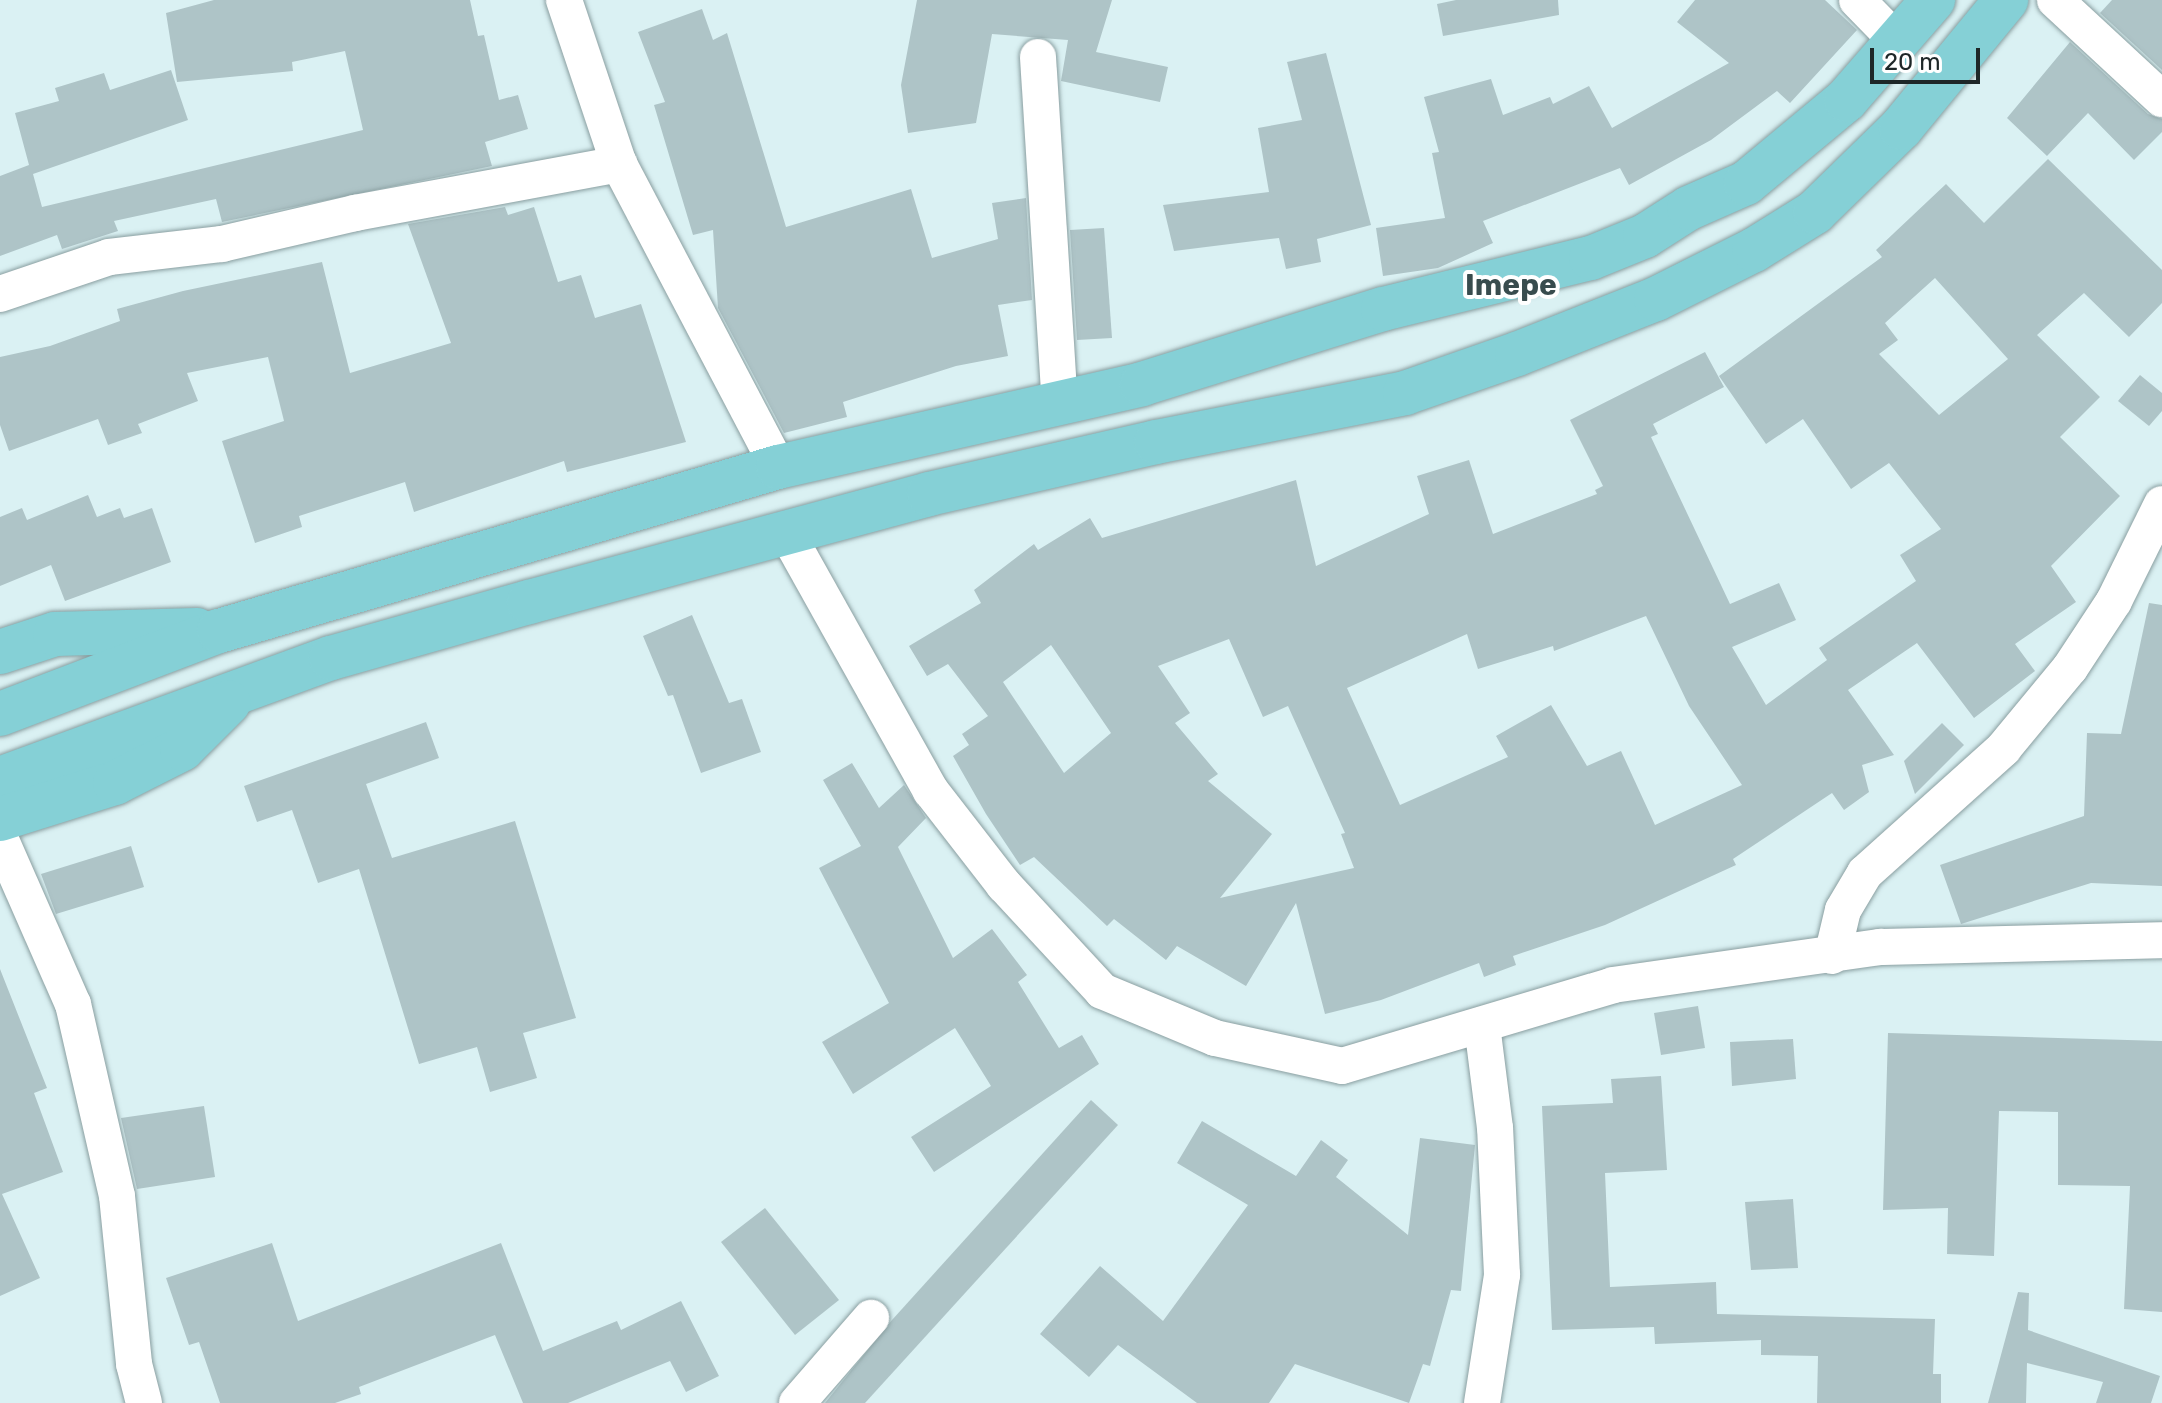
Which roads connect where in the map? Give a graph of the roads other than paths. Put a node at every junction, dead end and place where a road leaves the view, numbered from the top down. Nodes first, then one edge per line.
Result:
1 (564, 0) edge
2 (1857, 0) edge
3 (1933, 0) edge
4 (2006, 0) edge
5 (2055, 0) edge
6 (1898, 42) junction
7 (1038, 57) dead end
8 (2162, 99) edge
9 (619, 164) junction
10 (0, 294) edge
11 (1060, 403) junction
12 (778, 467) junction
13 (2162, 504) edge
14 (785, 530) junction
15 (219, 631) junction
16 (0, 652) edge
17 (242, 689) junction
18 (0, 714) edge
19 (0, 779) edge
20 (0, 819) edge
21 (0, 838) edge
22 (2162, 940) edge
23 (1832, 956) junction
24 (1482, 1025) junction
25 (871, 1318) dead end
26 (144, 1403) edge
27 (797, 1403) edge
28 (1482, 1403) edge

1 - 9 street
2 - 6 street
3 - 6 main road
4 - 14 main road
5 - 8 street
6 - 11 main road
7 - 11 street
9 - 10 street
9 - 12 street
11 - 12 main road
12 - 15 main road
13 - 23 street
14 - 17 main road
14 - 24 street
15 - 16 main road
15 - 18 main road
17 - 19 main road
17 - 20 main road
21 - 26 street
22 - 23 street
23 - 24 street
24 - 28 street
25 - 27 street

